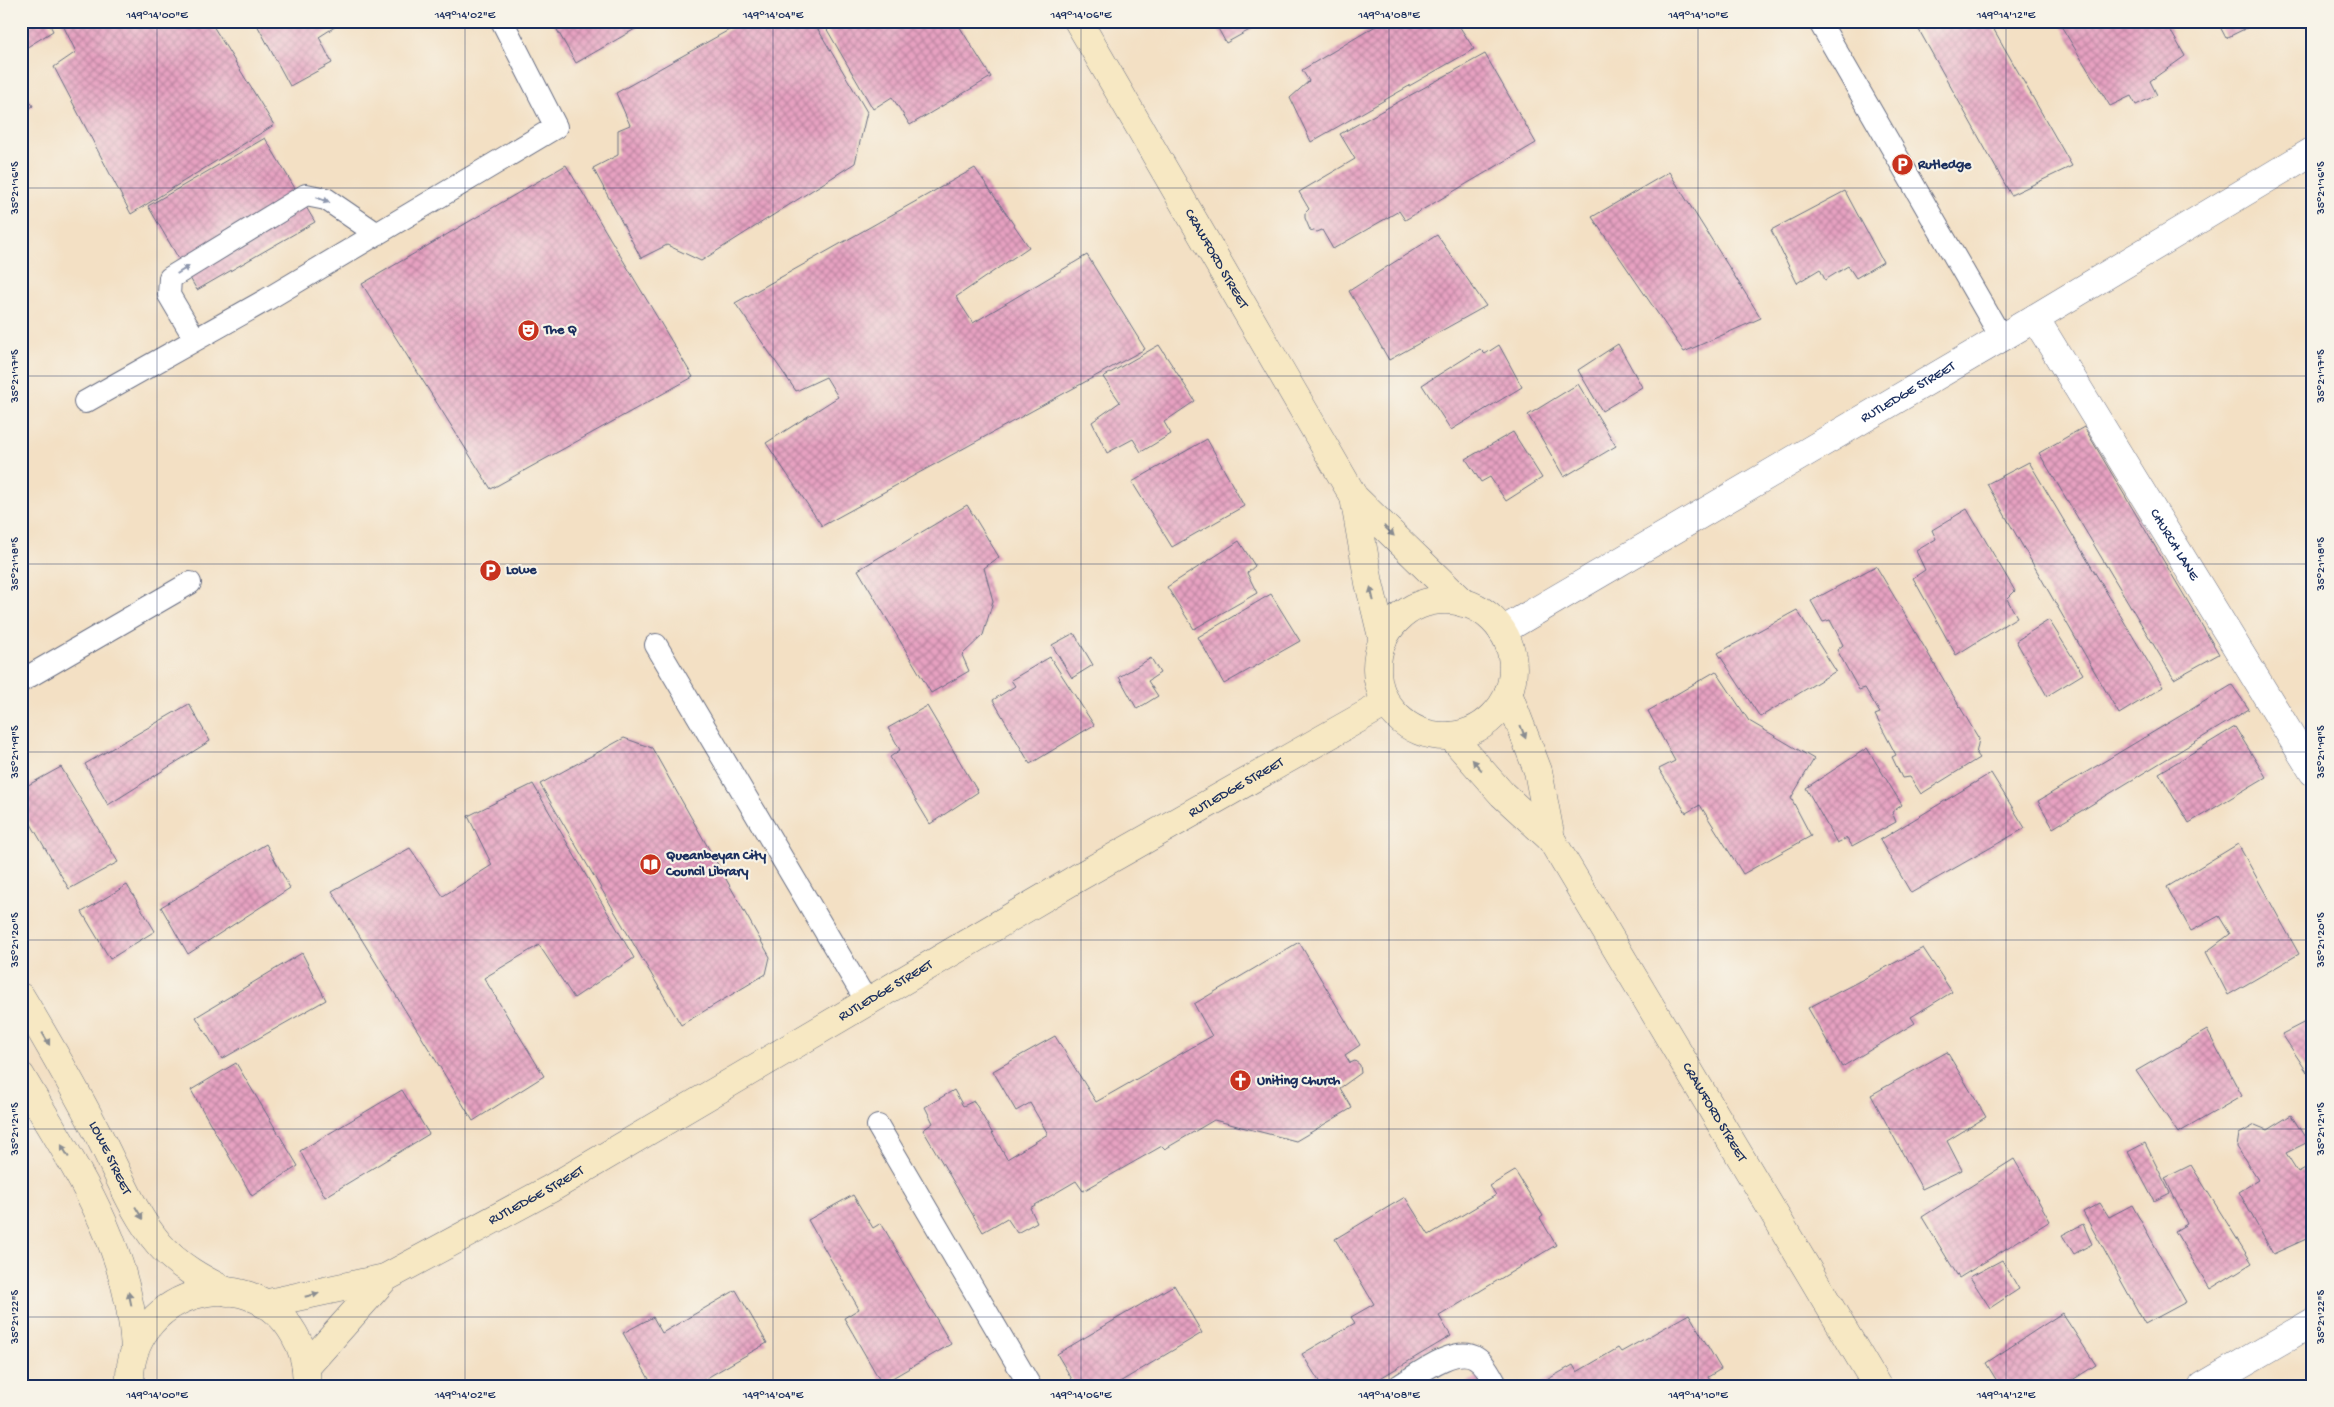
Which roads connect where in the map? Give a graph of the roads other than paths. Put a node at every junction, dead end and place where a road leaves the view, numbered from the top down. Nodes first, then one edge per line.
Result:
1 (502, 21) edge
2 (1818, 21) edge
3 (1085, 23) edge
4 (2313, 151) edge
5 (377, 234) junction
6 (2035, 318) junction
7 (2001, 337) junction
8 (195, 339) junction
9 (85, 402) dead end
10 (1354, 496) junction
11 (190, 582) dead end
12 (1463, 603) junction
13 (1502, 631) junction
14 (1382, 641) junction
15 (656, 646) dead end
16 (21, 681) edge
17 (1508, 693) junction
18 (1386, 703) junction
19 (1451, 736) junction
20 (2313, 772) edge
21 (1551, 839) junction
22 (21, 997) edge
23 (867, 1002) junction
24 (21, 1076) edge
25 (878, 1126) dead end
26 (384, 1278) junction
27 (228, 1292) junction
28 (264, 1304) junction
29 (2313, 1322) edge
30 (135, 1348) junction
31 (306, 1376) edge
32 (2212, 1382) edge
33 (130, 1386) edge
34 (1030, 1386) edge
35 (1399, 1386) edge
36 (1497, 1386) edge
37 (1877, 1386) edge

1 - 5 lane
2 - 7 lane
3 - 10 street, CRAWFORD STREET
4 - 6 street, RUTLEDGE STREET
5 - 8 lane
8 -> 5 lane
6 - 7 street, RUTLEDGE STREET
6 - 20 street, CHURCH LANE
7 - 13 street, RUTLEDGE STREET
8 - 9 lane
10 -> 12 street, CRAWFORD STREET
14 -> 10 street, CRAWFORD STREET
11 - 16 lane
12 - 13 street
12 - 14 street
13 - 17 street
14 - 18 street
15 - 23 lane
17 - 19 street
17 -> 21 street, CRAWFORD STREET
18 - 19 street
18 - 23 street, RUTLEDGE STREET
21 -> 19 street, CRAWFORD STREET
21 - 37 street, CRAWFORD STREET
22 -> 27 street, LOWE STREET
23 - 26 street, RUTLEDGE STREET
30 -> 24 street
25 - 34 lane
28 -> 26 street, RUTLEDGE STREET
26 - 31 street, RUTLEDGE STREET
27 - 28 street
27 - 30 street
28 - 31 street
29 - 32 street
30 - 33 street
35 - 36 lane

